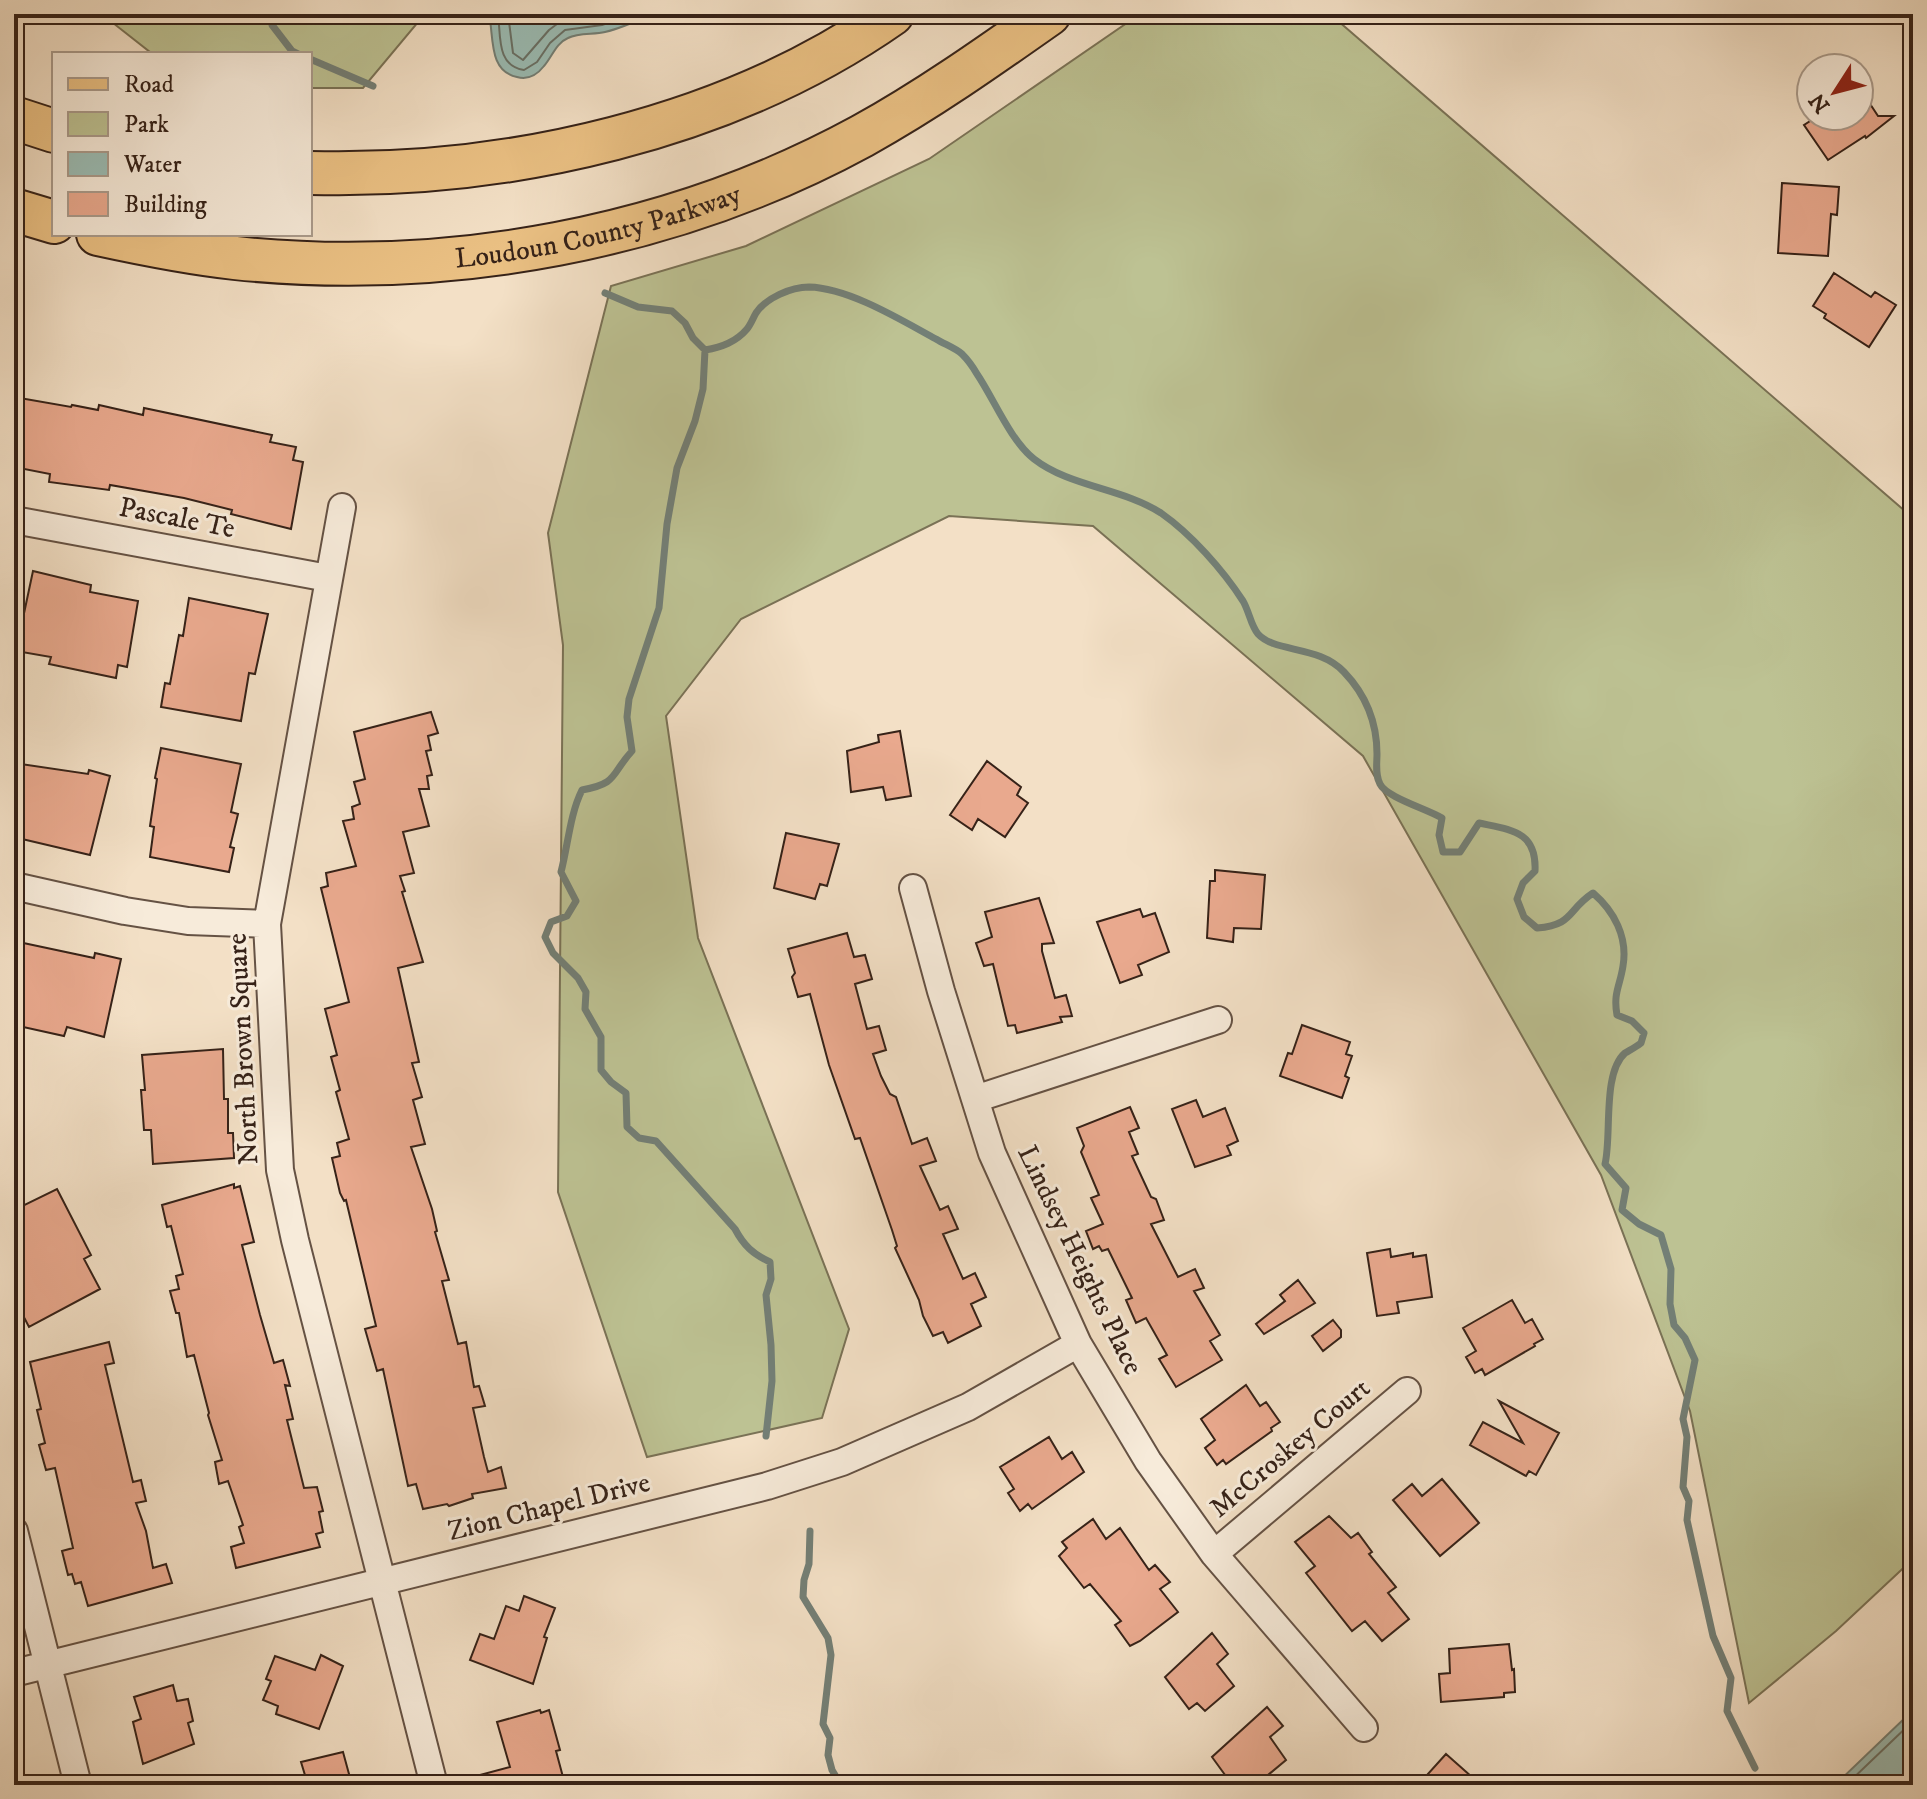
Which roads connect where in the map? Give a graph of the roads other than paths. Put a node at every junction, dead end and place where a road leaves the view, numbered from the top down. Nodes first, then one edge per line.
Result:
1 (892, 14) edge
2 (1049, 14) edge
3 (14, 118) edge
4 (52, 130) edge
5 (312, 173) edge
6 (14, 210) edge
7 (52, 221) edge
8 (107, 236) edge
9 (342, 507) dead end
10 (14, 520) edge
11 (328, 578) junction
12 (14, 886) edge
13 (913, 888) dead end
14 (267, 924) junction
15 (1218, 1020) dead end
16 (975, 1099) junction
17 (1078, 1344) junction
18 (1407, 1391) dead end
19 (14, 1531) edge
20 (1214, 1554) junction
21 (383, 1582) junction
22 (49, 1666) junction
23 (14, 1673) edge
24 (1364, 1728) dead end
25 (78, 1785) edge
26 (434, 1785) edge

1 - 5 main road
2 - 8 main road, Loudoun County Parkway
3 - 4 main road
6 - 7 main road
9 - 11 street, North Brown Square
10 - 11 street, Pascale Te
11 - 14 street, North Brown Square
12 - 14 street
13 - 16 street, Lindsey Heights Place
14 - 21 street, North Brown Square
15 - 16 street
16 - 17 street, Lindsey Heights Place
17 - 20 street, Lindsey Heights Place
17 - 21 street, Zion Chapel Drive
18 - 20 street, McCroskey Court
19 - 22 street
20 - 24 street, Lindsey Heights Place
21 - 22 street, Zion Chapel Drive
21 - 26 street, North Brown Square
22 - 23 street, Zion Chapel Drive
22 - 25 street

